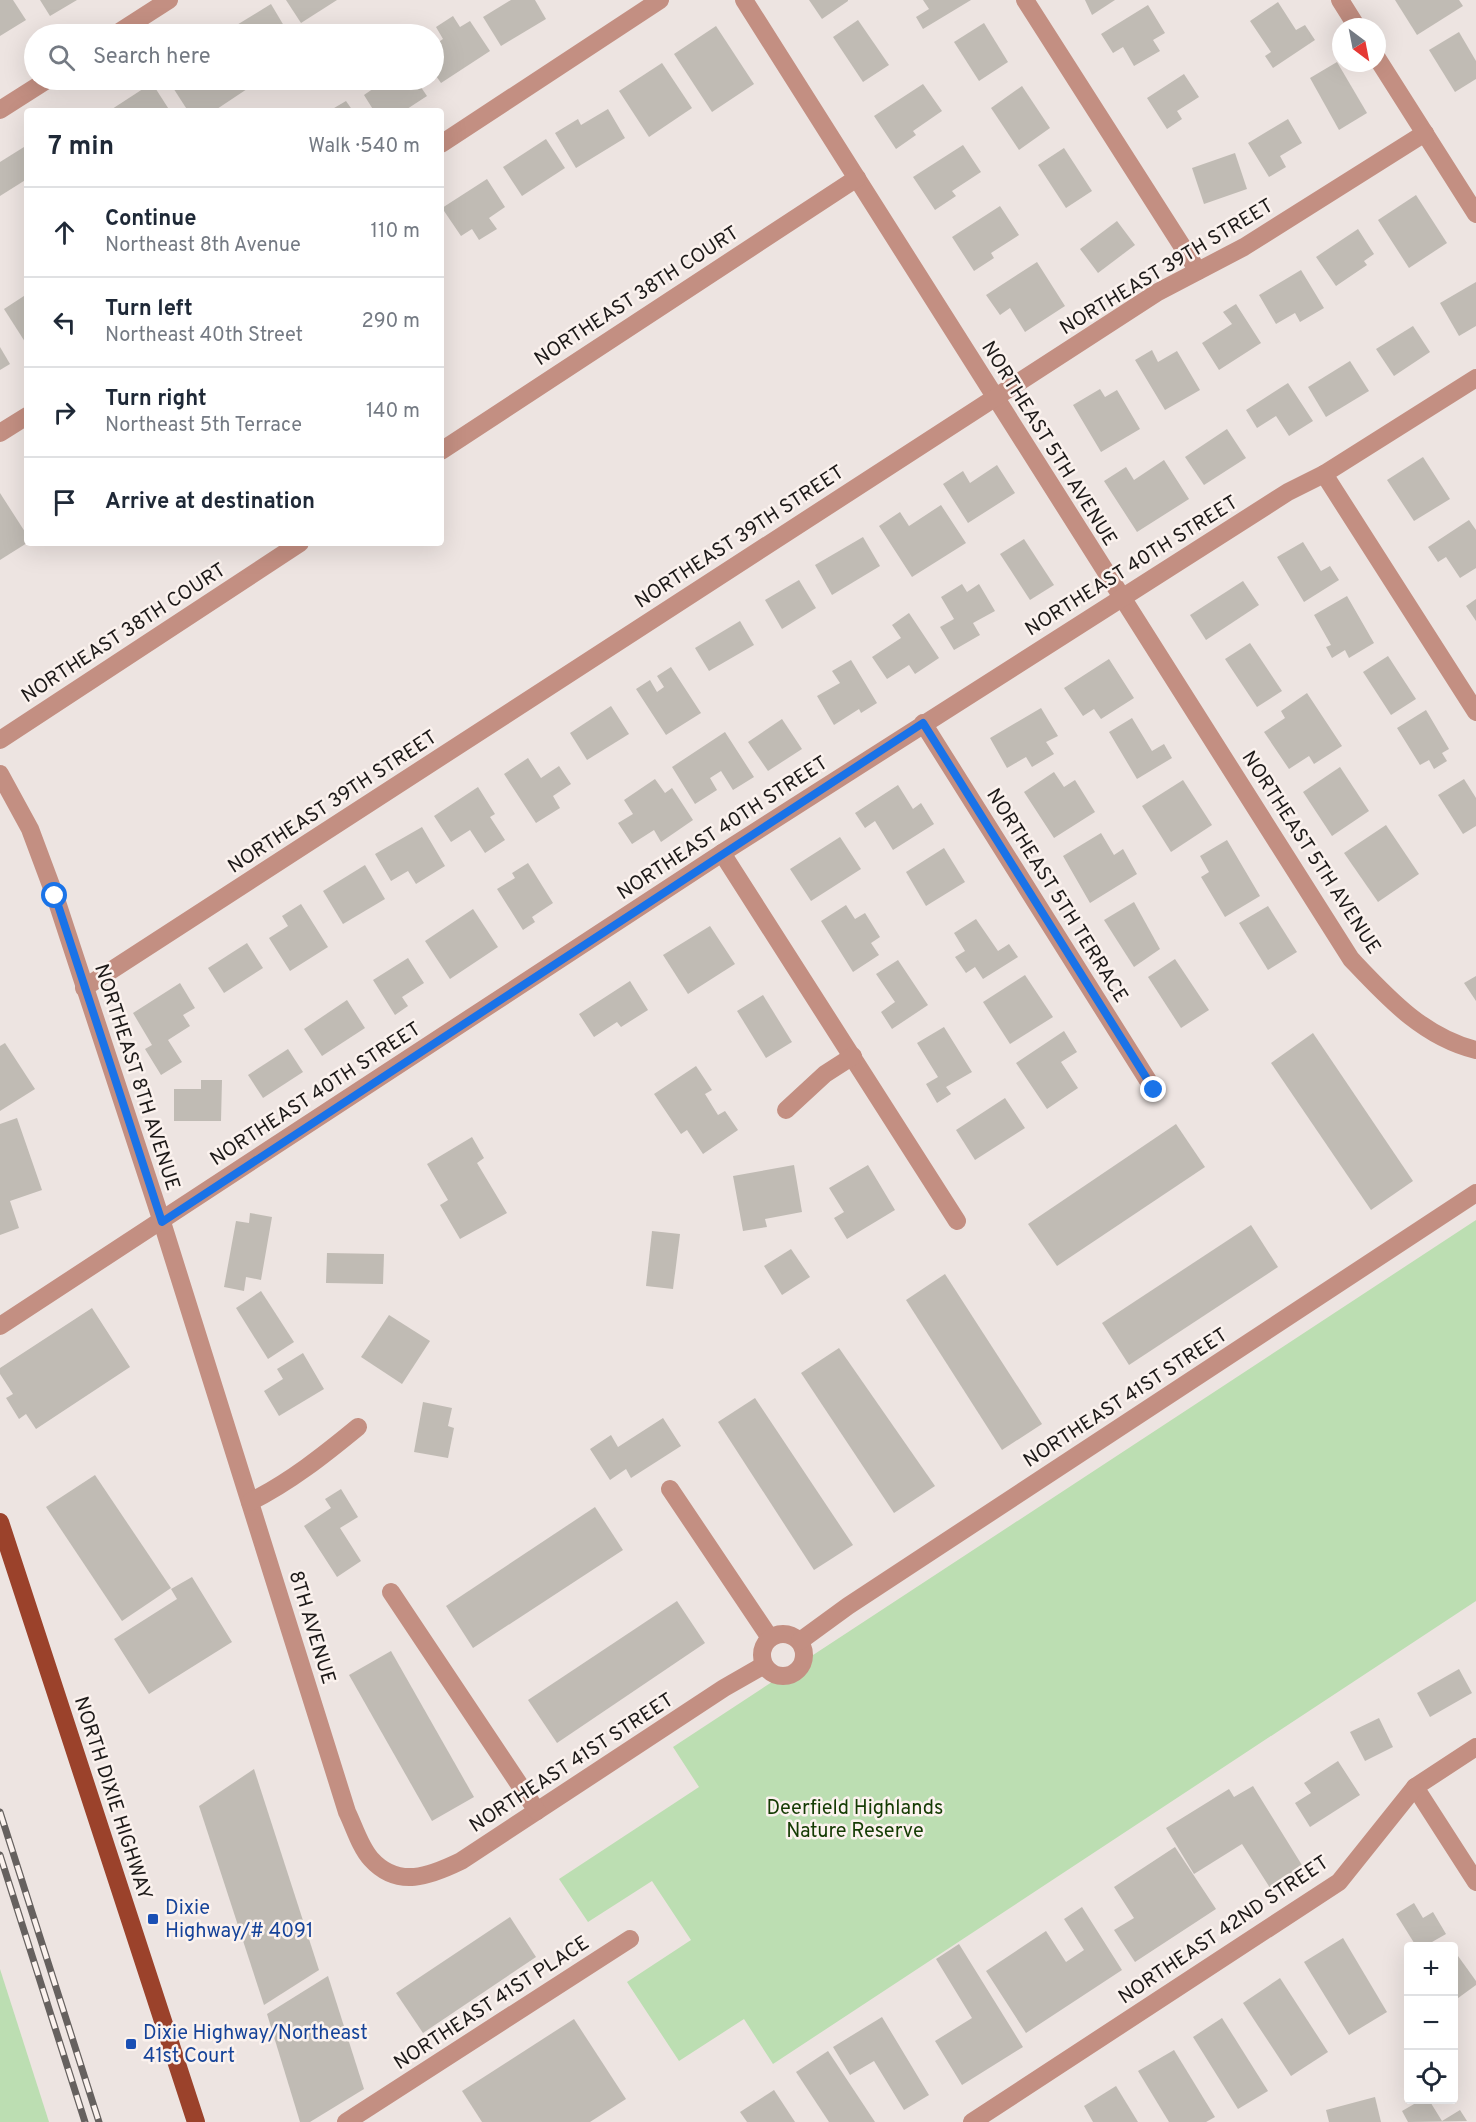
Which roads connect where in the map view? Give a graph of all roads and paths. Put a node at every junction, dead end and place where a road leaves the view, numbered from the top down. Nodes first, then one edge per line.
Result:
1 (170, 0) edge
2 (660, 0) edge
3 (744, 0) edge
4 (1025, 0) edge
5 (1340, 0) edge
6 (1351, 18) edge
7 (132, 24) edge
8 (1386, 72) edge
9 (31, 90) edge
10 (0, 110) edge
11 (1425, 133) junction
12 (444, 142) edge
13 (857, 178) junction
14 (1476, 214) edge
15 (1198, 271) junction
16 (1476, 378) edge
17 (995, 397) junction
18 (24, 418) edge
19 (0, 433) edge
20 (444, 449) edge
21 (1324, 474) junction
22 (295, 546) edge
23 (1122, 597) junction
24 (1476, 712) edge
25 (923, 723) junction
26 (0, 740) edge
27 (0, 774) edge
28 (722, 853) junction
29 (84, 988) junction
30 (1476, 1050) edge
31 (853, 1056) junction
32 (1154, 1090) dead end
33 (786, 1110) dead end
34 (1476, 1193) edge
35 (957, 1221) dead end
36 (162, 1222) junction
37 (0, 1326) edge
38 (358, 1426) dead end
39 (670, 1490) dead end
40 (250, 1502) junction
41 (0, 1522) edge
42 (391, 1592) dead end
43 (770, 1638) junction
44 (800, 1641) junction
45 (764, 1665) junction
46 (1476, 1747) edge
47 (1415, 1787) junction
48 (537, 1811) junction
49 (396, 1877) joint
50 (1476, 1882) edge
51 (630, 1939) dead end
52 (196, 2122) edge
53 (346, 2122) edge
54 (972, 2122) edge

1 - 7 street
2 - 12 street
3 - 13 street, NORTHEAST 5TH AVENUE
4 - 15 street
5 - 6 street
8 - 11 street
9 - 10 street
11 - 14 street
11 - 15 street, NORTHEAST 39TH STREET
13 - 17 street, NORTHEAST 5TH AVENUE
13 - 20 street, NORTHEAST 38TH COURT
15 - 17 street, NORTHEAST 39TH STREET
16 - 21 street, NORTHEAST 40TH STREET
17 - 23 street, NORTHEAST 5TH AVENUE
17 - 29 street, NORTHEAST 39TH STREET
18 - 19 street
21 - 23 street, NORTHEAST 40TH STREET
21 - 24 street
22 - 26 street, NORTHEAST 38TH COURT
23 - 25 street, NORTHEAST 40TH STREET
23 - 30 street, NORTHEAST 5TH AVENUE
25 - 28 street, NORTHEAST 40TH STREET
25 - 32 street, NORTHEAST 5TH TERRACE
27 - 29 street, NORTHEAST 8TH AVENUE
28 - 31 street
28 - 36 street, NORTHEAST 40TH STREET
29 - 36 street, NORTHEAST 8TH AVENUE
31 - 33 street
31 - 35 street
34 - 44 street, NORTHEAST 41ST STREET
36 - 37 street, NORTHEAST 40TH STREET
36 - 40 street, NORTHEAST 8TH AVENUE
38 - 40 street
39 - 43 street
40 - 49 street, 8TH AVENUE
41 - 52 main road, NORTH DIXIE HIGHWAY
42 - 48 street
43 - 44 street
43 - 45 street
44 - 45 street
45 - 48 street, NORTHEAST 41ST STREET
46 - 47 street, NORTHEAST 42ND STREET
47 - 50 street
47 - 54 street, NORTHEAST 42ND STREET
48 - 49 street, NORTHEAST 41ST STREET
51 - 53 street, NORTHEAST 41ST PLACE

